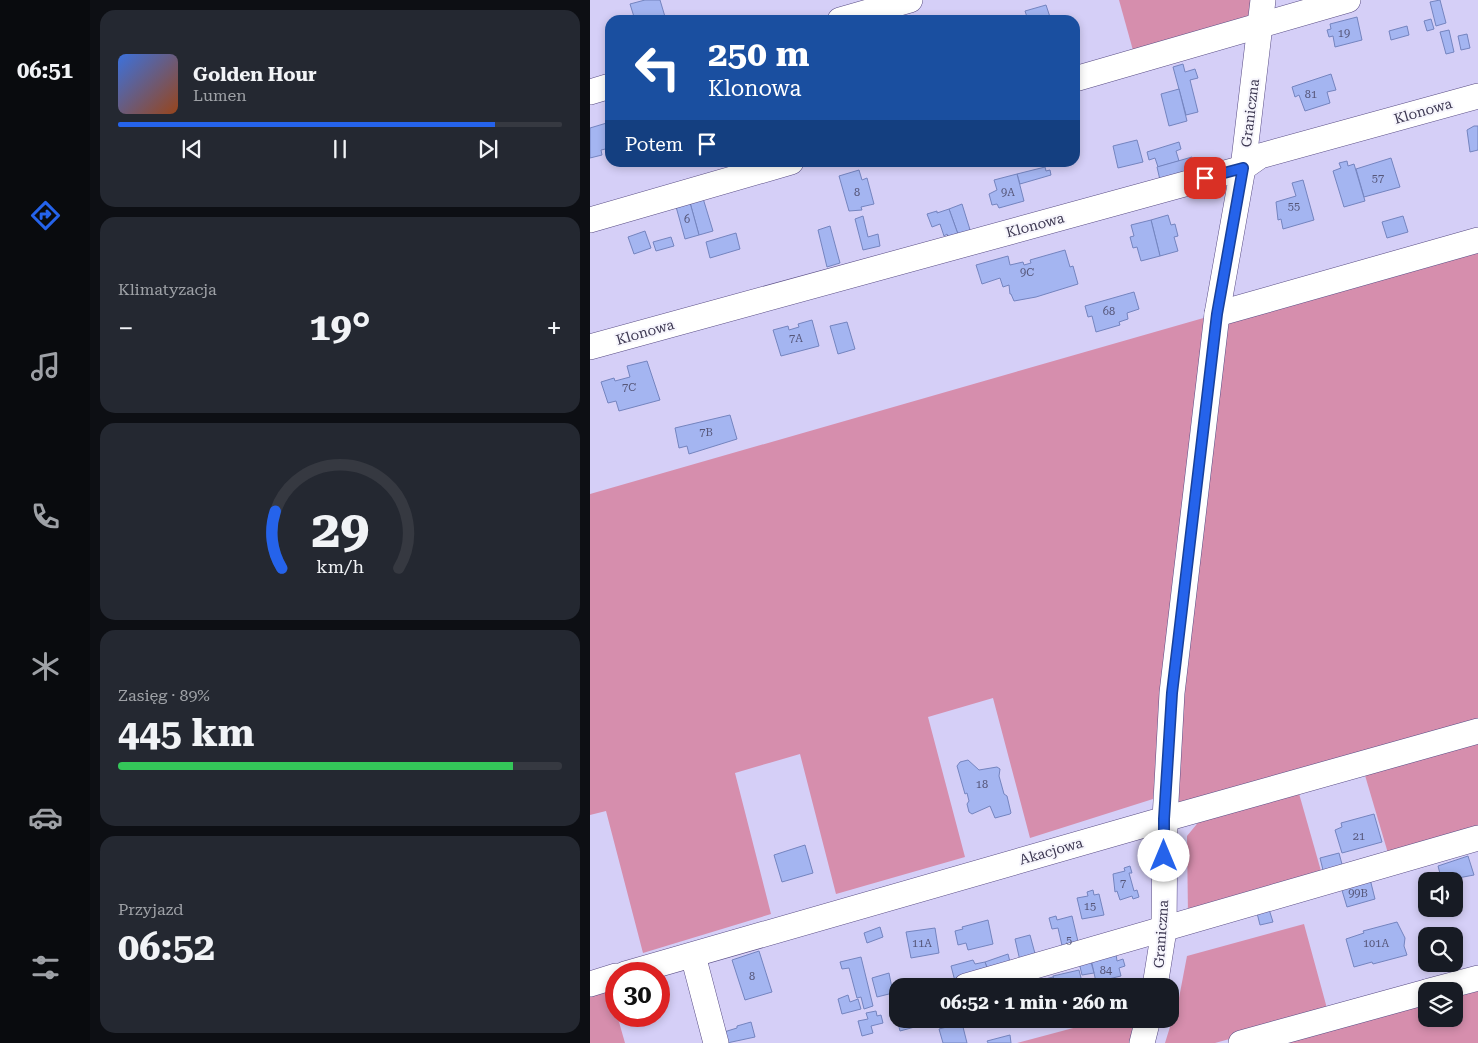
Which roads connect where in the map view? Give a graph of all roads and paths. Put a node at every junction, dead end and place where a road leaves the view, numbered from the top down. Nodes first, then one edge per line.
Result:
1 (910, 0) edge
2 (1263, 0) edge
3 (1348, 0) edge
4 (858, 15) edge
5 (1260, 25) junction
6 (1080, 78) edge
7 (605, 88) edge
8 (590, 92) edge
9 (1478, 96) edge
10 (774, 167) edge
11 (1243, 168) junction
12 (590, 220) edge
13 (1478, 240) edge
14 (1217, 314) junction
15 (590, 347) edge
16 (1478, 731) edge
17 (1164, 819) junction
18 (1478, 838) edge
19 (1164, 930) junction
20 (667, 962) edge
21 (695, 963) dead end
22 (994, 978) edge
23 (1156, 978) edge
24 (1478, 978) edge
25 (605, 979) edge
26 (1463, 982) edge
27 (590, 984) edge
28 (1418, 994) edge
29 (1146, 1028) edge
30 (716, 1043) edge
31 (1142, 1043) edge
32 (1241, 1043) edge

1 - 4 street
2 - 5 street, Graniczna
3 - 5 street
5 - 6 street
5 - 11 street, Graniczna
7 - 8 street
9 - 11 street, Klonowa
10 - 12 street
11 - 14 street, Graniczna
11 - 15 street, Klonowa
13 - 14 street
14 - 17 street, Graniczna
16 - 17 street, Akacjowa
17 - 19 street, Graniczna
17 - 20 street, Akacjowa
18 - 19 street
19 - 22 street
19 - 23 street, Graniczna
21 - 30 street
24 - 26 street
25 - 27 street
28 - 32 street
29 - 31 street

